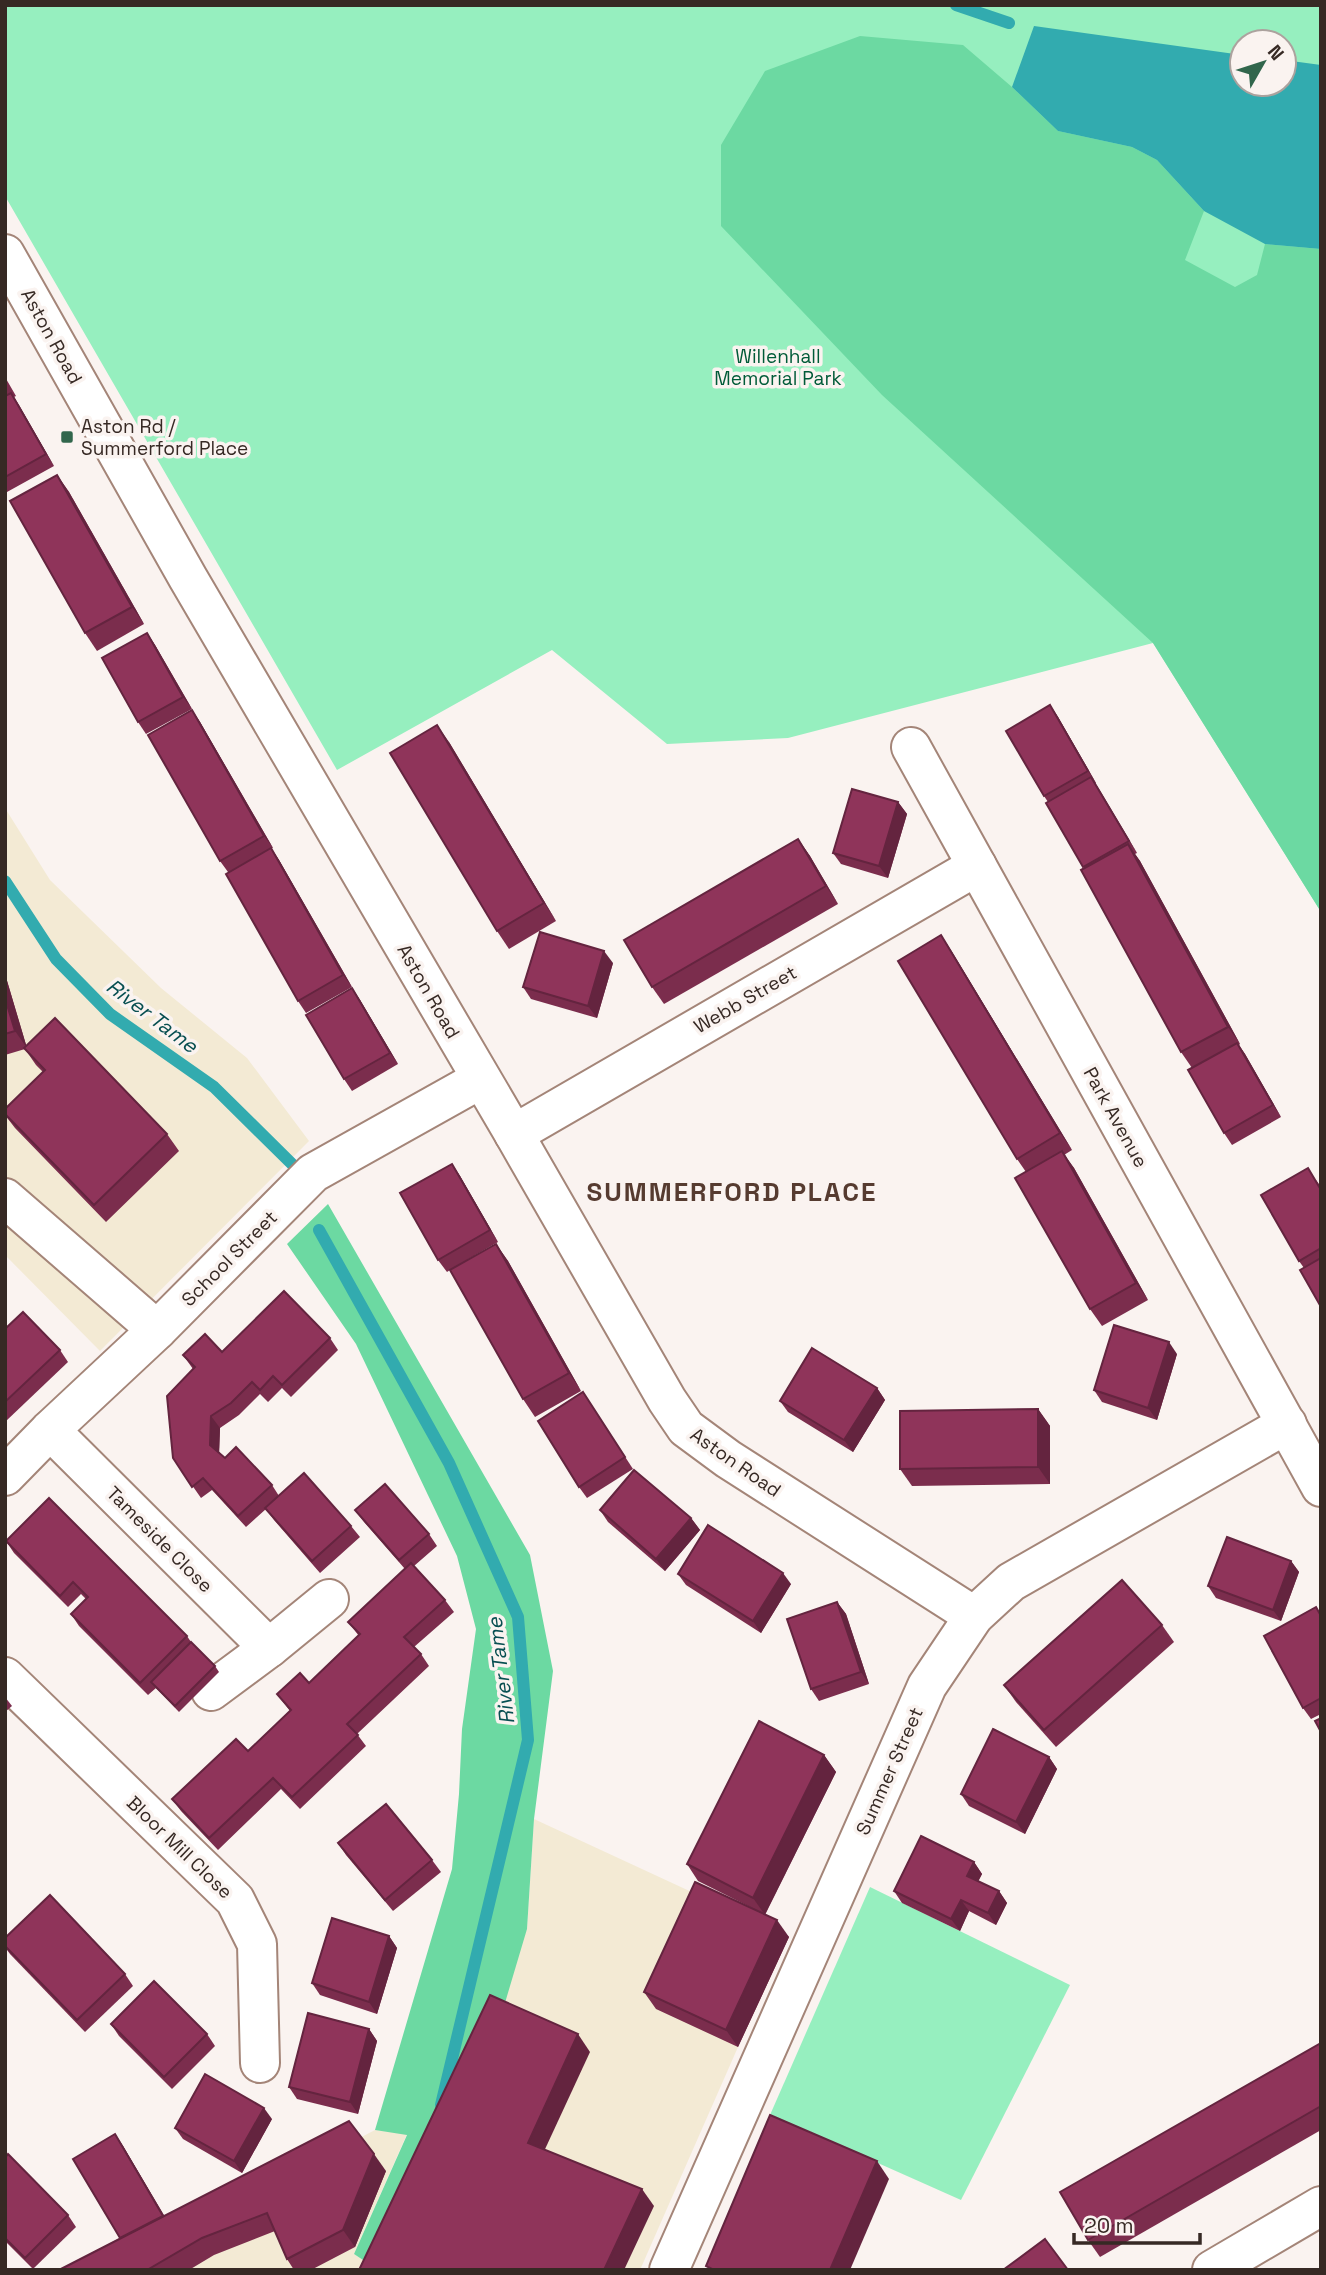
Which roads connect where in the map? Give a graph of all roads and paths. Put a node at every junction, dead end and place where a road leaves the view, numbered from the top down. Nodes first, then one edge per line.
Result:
1 (5, 254) edge
2 (911, 747) dead end
3 (977, 866) junction
4 (481, 1079) junction
5 (514, 1134) junction
6 (5, 1198) edge
7 (157, 1330) junction
8 (1287, 1424) junction
9 (50, 1430) junction
10 (5, 1476) edge
11 (1321, 1487) edge
12 (329, 1599) dead end
13 (974, 1616) junction
14 (269, 1648) junction
15 (5, 1677) edge
16 (211, 1690) dead end
17 (260, 2063) dead end
18 (1321, 2206) edge
19 (669, 2270) edge
20 (1212, 2270) edge

1 - 4 street, Aston Road
2 - 3 street, Park Avenue
3 - 5 street, Webb Street
3 - 8 street, Park Avenue
4 - 5 street, Aston Road
4 - 7 street, School Street
5 - 13 street, Aston Road
6 - 7 street
7 - 9 street, School Street
8 - 11 street, Park Avenue
8 - 13 street, Summer Street
9 - 10 street, School Street
9 - 14 street, Tameside Close
12 - 14 street
13 - 19 street, Summer Street
14 - 16 street
15 - 17 street, Bloor Mill Close
18 - 20 street

